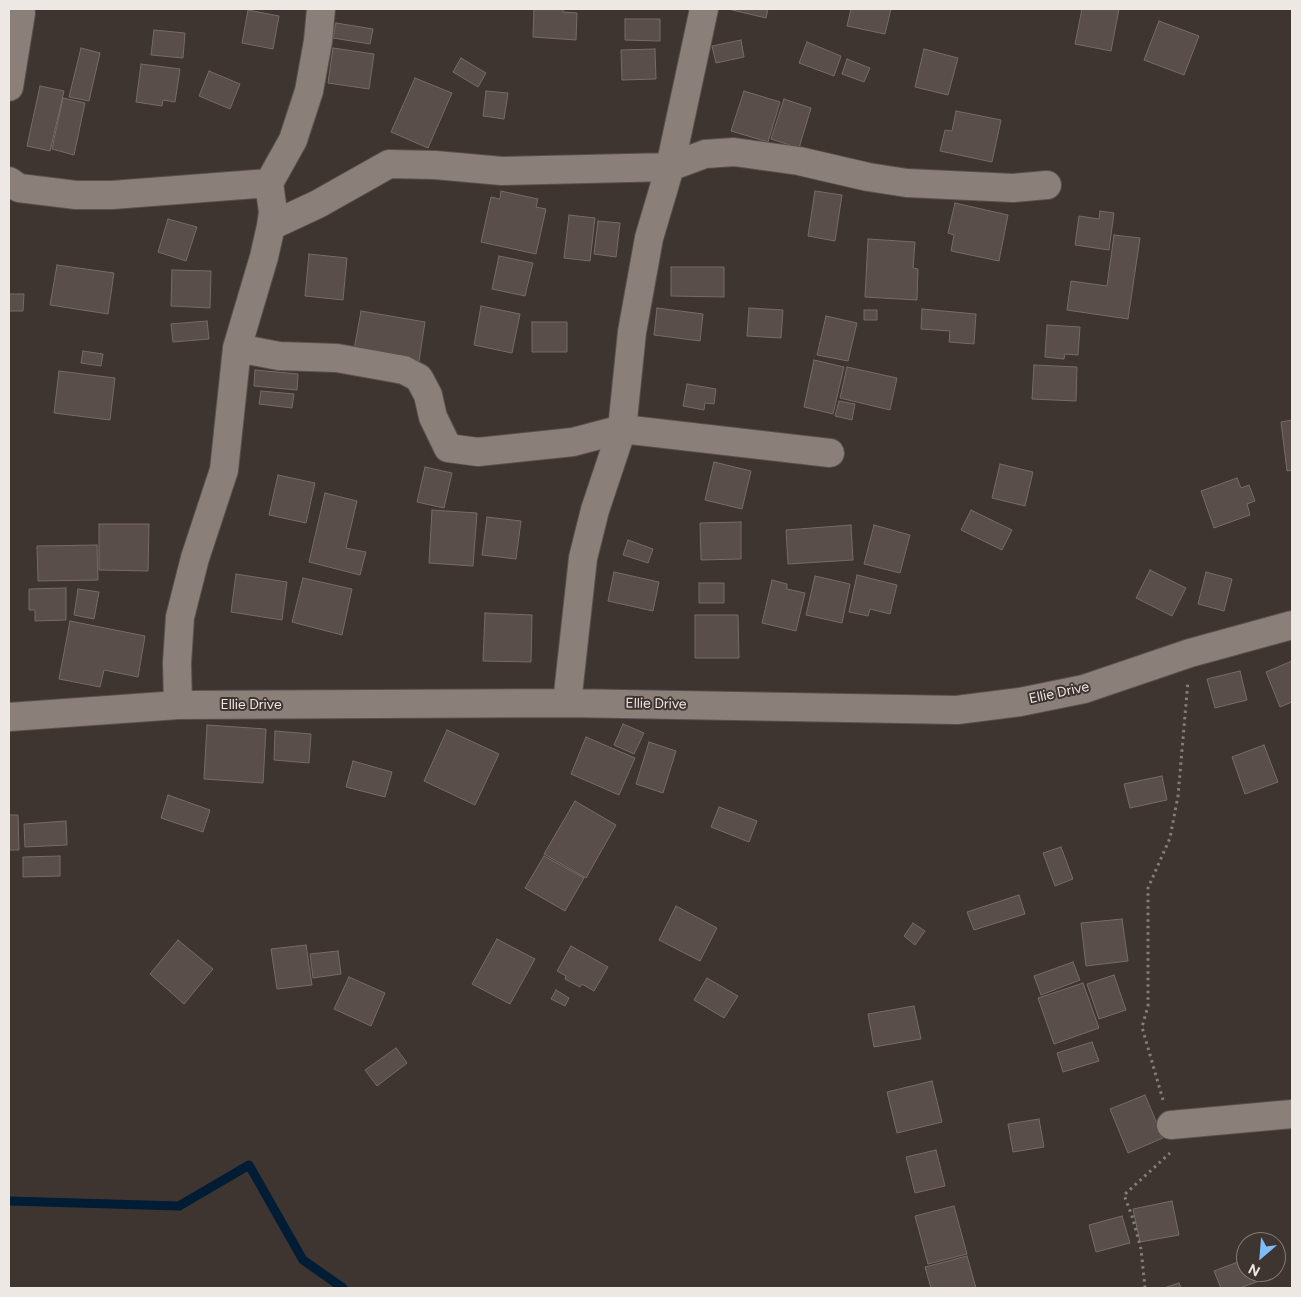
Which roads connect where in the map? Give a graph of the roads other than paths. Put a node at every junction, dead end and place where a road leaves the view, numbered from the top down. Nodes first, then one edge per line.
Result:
1 (321, 9) edge
2 (704, 9) edge
3 (21, 13) dead end
4 (9, 87) edge
5 (670, 167) junction
6 (9, 181) edge
7 (269, 183) junction
8 (1047, 185) dead end
9 (271, 226) junction
10 (237, 348) junction
11 (622, 429) junction
12 (830, 453) dead end
13 (1292, 625) edge
14 (567, 703) junction
15 (178, 705) junction
16 (9, 718) edge
17 (1292, 1114) edge
18 (1171, 1126) road end

1 - 7 street
2 - 5 street
3 - 4 street
5 - 8 street
5 - 9 street
5 - 11 street
6 - 7 street
7 - 9 street
9 - 10 street
10 - 11 street
10 - 15 street
11 - 12 street
11 - 14 street
13 - 14 street, Ellie Drive
14 - 15 street, Ellie Drive
15 - 16 street, Ellie Drive
17 - 18 street

